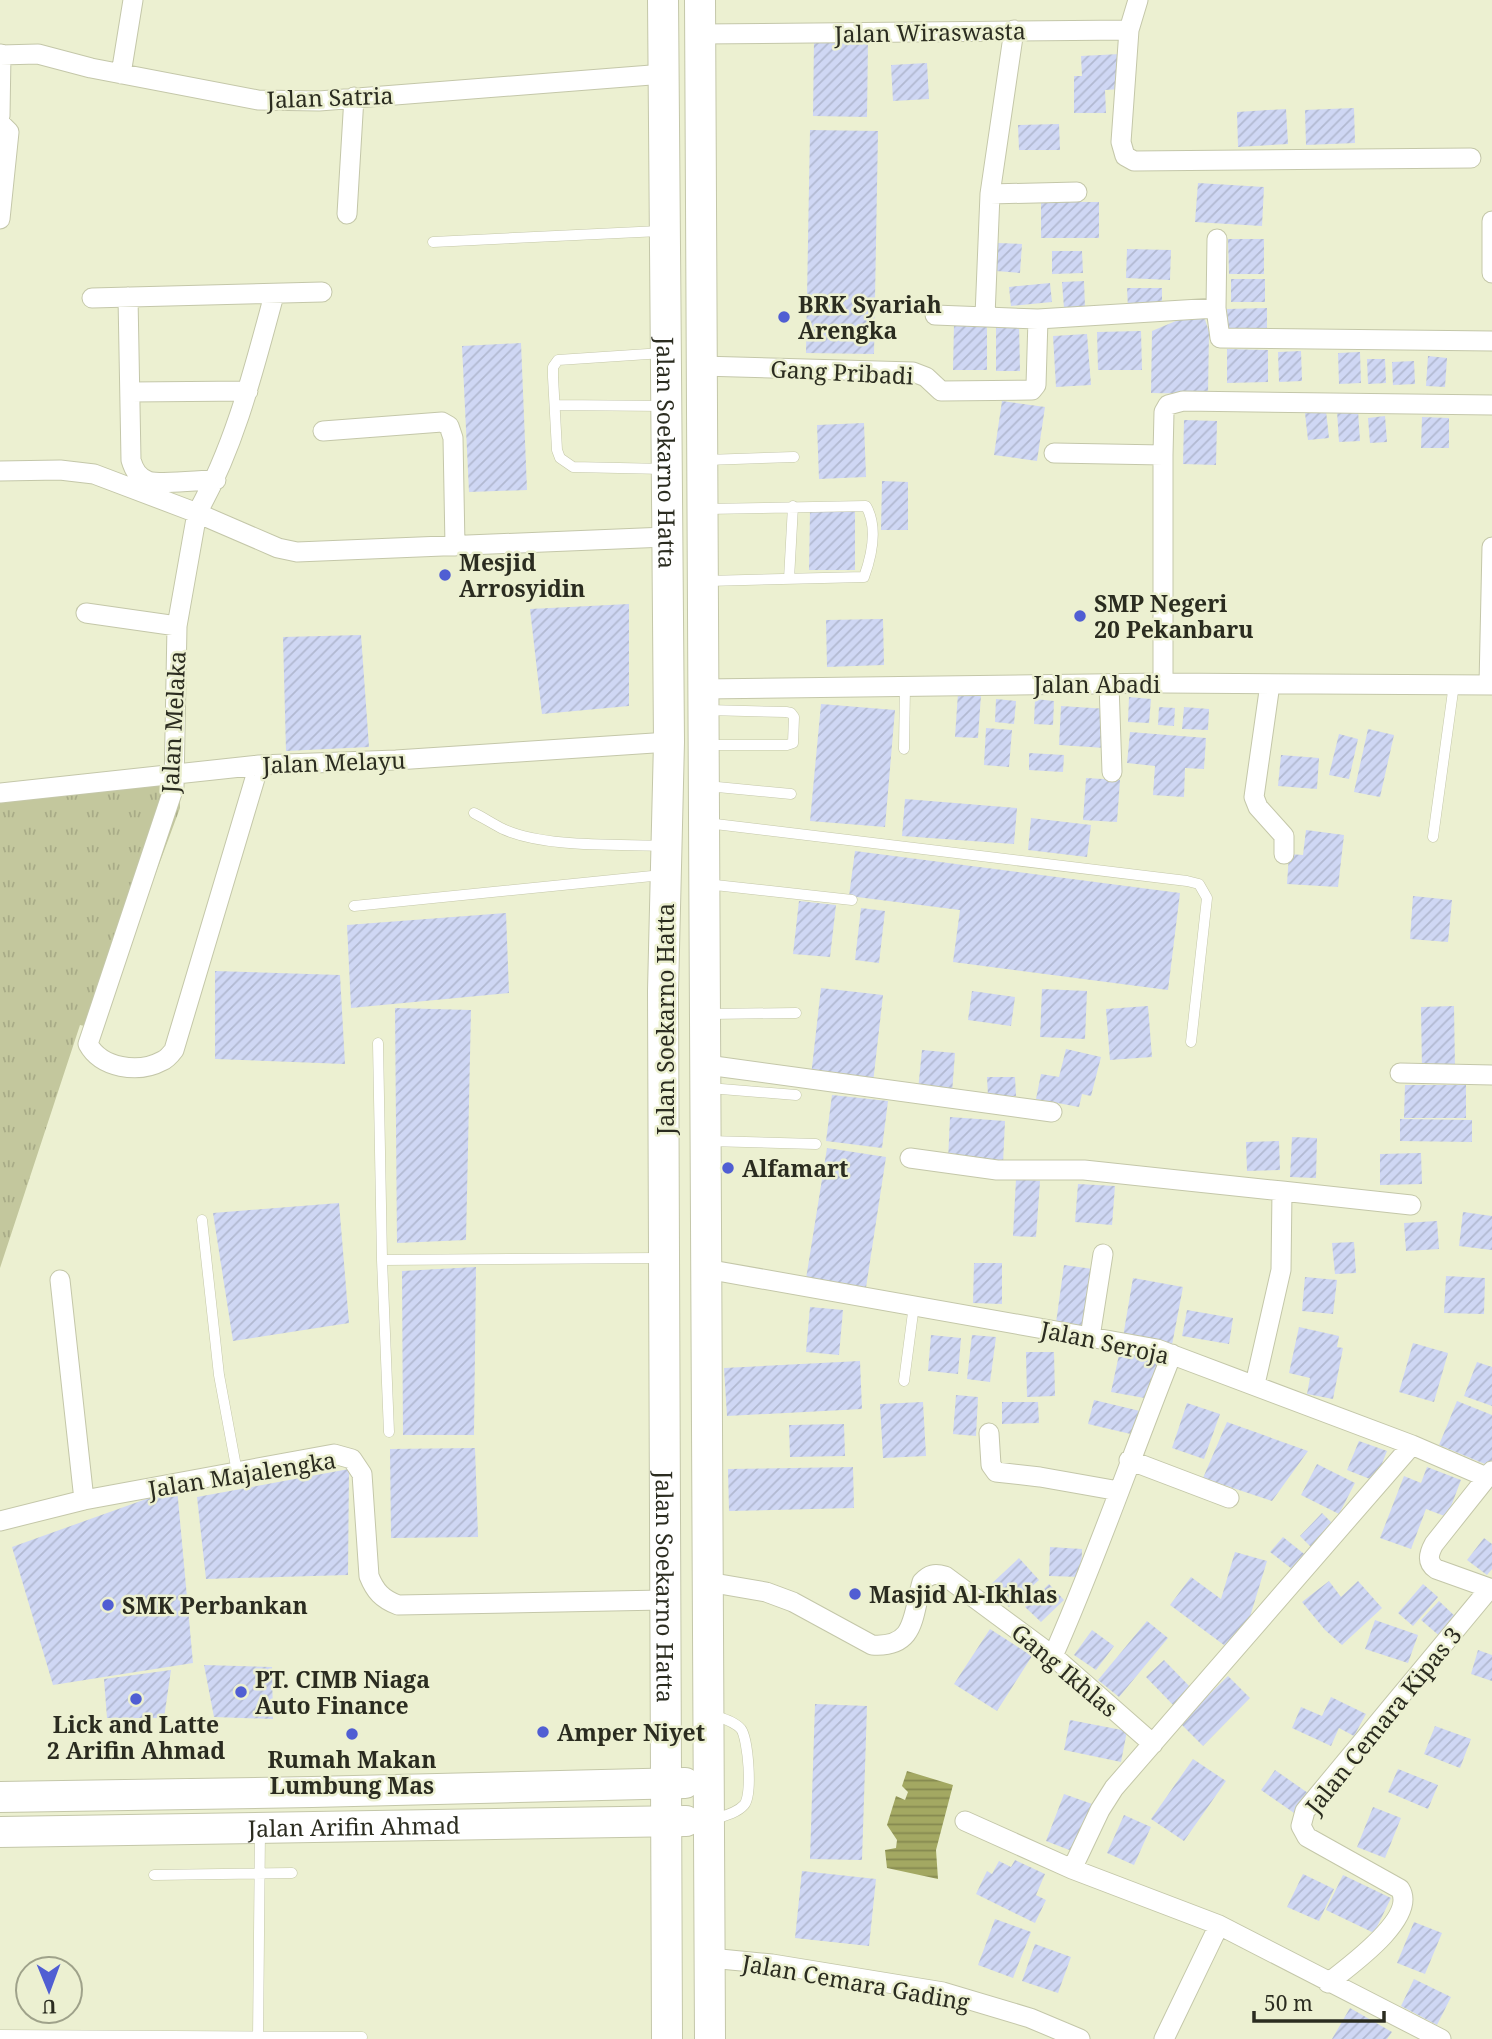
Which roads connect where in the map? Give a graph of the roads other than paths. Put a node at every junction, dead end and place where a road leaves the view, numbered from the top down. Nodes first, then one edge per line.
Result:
1 (133, 0) edge
2 (663, 0) edge
3 (700, 0) edge
4 (1138, 0) edge
5 (1014, 30) junction
6 (1129, 30) junction
7 (701, 34) junction
8 (1, 54) edge
9 (121, 74) junction
10 (664, 74) junction
11 (354, 97) junction
12 (0, 116) edge
13 (0, 123) edge
14 (1471, 158) dead end
15 (1077, 192) dead end
16 (990, 194) junction
17 (347, 214) dead end
18 (0, 219) edge
19 (1492, 221) edge
20 (664, 230) junction
21 (1217, 239) dead end
22 (433, 242) dead end
23 (1492, 273) edge
24 (701, 277) junction
25 (666, 279) junction
26 (322, 292) dead end
27 (274, 295) junction
28 (128, 297) junction
29 (92, 298) dead end
30 (1216, 309) junction
31 (935, 315) dead end
32 (985, 316) junction
33 (1038, 319) junction
34 (1492, 341) edge
35 (666, 353) junction
36 (701, 366) junction
37 (248, 391) junction
38 (131, 393) junction
39 (555, 405) junction
40 (1492, 405) edge
41 (665, 407) junction
42 (323, 431) dead end
43 (1054, 453) dead end
44 (1163, 455) junction
45 (794, 457) dead end
46 (702, 460) junction
47 (665, 469) junction
48 (0, 471) edge
49 (216, 480) junction
50 (793, 506) junction
51 (702, 509) junction
52 (197, 513) junction
53 (666, 537) junction
54 (455, 546) junction
55 (1492, 547) edge
56 (789, 579) junction
57 (703, 581) junction
58 (86, 612) dead end
59 (177, 626) junction
60 (1163, 683) junction
61 (1109, 684) junction
62 (1270, 684) junction
63 (1454, 684) junction
64 (905, 685) junction
65 (1491, 685) edge
66 (703, 699) junction
67 (669, 742) junction
68 (703, 745) junction
69 (904, 749) dead end
70 (259, 765) junction
71 (1112, 772) dead end
72 (175, 773) junction
73 (703, 786) junction
74 (0, 793) edge
75 (792, 794) dead end
76 (474, 813) dead end
77 (703, 822) junction
78 (1433, 837) dead end
79 (1284, 854) dead end
80 (666, 860) junction
81 (704, 884) junction
82 (852, 900) dead end
83 (354, 906) dead end
84 (796, 1013) dead end
85 (706, 1014) junction
86 (1191, 1042) dead end
87 (378, 1043) dead end
88 (1400, 1073) dead end
89 (1492, 1075) edge
90 (707, 1076) junction
91 (796, 1095) dead end
92 (1052, 1112) dead end
93 (706, 1141) junction
94 (816, 1144) dead end
95 (910, 1158) dead end
96 (1282, 1191) junction
97 (1411, 1205) dead end
98 (202, 1220) dead end
99 (1103, 1254) dead end
100 (664, 1258) junction
101 (382, 1260) junction
102 (706, 1269) junction
103 (60, 1280) dead end
104 (914, 1305) junction
105 (1090, 1337) junction
106 (1172, 1354) junction
107 (904, 1381) dead end
108 (1255, 1384) junction
109 (389, 1432) dead end
110 (989, 1433) dead end
111 (1412, 1445) junction
112 (1129, 1460) junction
113 (237, 1473) junction
114 (1487, 1483) edge
115 (1119, 1490) junction
116 (1229, 1498) dead end
117 (84, 1500) junction
118 (0, 1521) edge
119 (708, 1581) junction
120 (1491, 1589) edge
121 (663, 1601) junction
122 (1053, 1656) junction
123 (708, 1712) junction
124 (1153, 1744) junction
125 (708, 1782) junction
126 (665, 1783) junction
127 (0, 1797) edge
128 (666, 1821) junction
129 (708, 1821) junction
130 (965, 1821) dead end
131 (260, 1829) junction
132 (0, 1832) edge
133 (1072, 1869) junction
134 (259, 1873) junction
135 (292, 1873) dead end
136 (154, 1875) dead end
137 (667, 1880) junction
138 (708, 1884) junction
139 (1219, 1925) junction
140 (710, 1958) junction
141 (1328, 1983) junction
142 (0, 2035) edge
143 (362, 2037) dead end
144 (258, 2038) edge
145 (667, 2039) edge
146 (710, 2039) edge
147 (1080, 2039) edge
148 (1164, 2039) edge
149 (1441, 2039) edge

1 - 9 street
2 - 10 main road, Jalan Soekarno Hatta
3 - 7 main road, Jalan Soekarno Hatta
4 - 6 street
5 - 6 street, Jalan Wiraswasta
5 - 7 street, Jalan Wiraswasta
5 - 16 street
6 - 14 street
7 - 24 main road, Jalan Soekarno Hatta
8 - 9 street, Jalan Satria
8 - 12 street
9 - 11 street, Jalan Satria
10 - 11 street, Jalan Satria
10 - 20 main road, Jalan Soekarno Hatta
11 - 17 street
13 - 18 street
15 - 16 street
16 - 32 street
19 - 23 street
20 - 22 lane
20 - 25 main road, Jalan Soekarno Hatta
21 - 30 street
24 - 25 main road
24 - 36 main road, Jalan Soekarno Hatta
25 - 35 main road, Jalan Soekarno Hatta
26 - 27 street
27 - 28 street
27 - 37 street, Jalan Melaka
28 - 29 street
28 - 38 street
30 - 33 street
30 - 34 street
31 - 32 street
32 - 33 street
33 - 36 street, Gang Pribadi
35 - 39 lane
35 - 41 main road, Jalan Soekarno Hatta
36 - 46 main road, Jalan Soekarno Hatta
37 - 38 street
37 - 49 street, Jalan Melaka
38 - 49 street
39 - 41 lane
39 - 47 lane
40 - 44 street
41 - 47 main road, Jalan Soekarno Hatta
42 - 54 street
43 - 44 street
44 - 60 street
45 - 46 lane
46 - 51 main road, Jalan Soekarno Hatta
47 - 53 main road, Jalan Soekarno Hatta
48 - 52 street
49 - 52 street, Jalan Melaka
50 - 51 lane
50 - 56 lane
50 - 56 lane
51 - 57 main road, Jalan Soekarno Hatta
52 - 54 street
52 - 59 street, Jalan Melaka
53 - 54 street
53 - 67 main road, Jalan Soekarno Hatta
55 - 65 street
56 - 57 lane
57 - 66 main road, Jalan Soekarno Hatta
58 - 59 street
59 - 72 street, Jalan Melaka
60 - 61 street, Jalan Abadi
60 - 62 street, Jalan Abadi
61 - 64 street, Jalan Abadi
61 - 71 street
62 - 63 street, Jalan Abadi
62 - 79 street
63 - 65 street, Jalan Abadi
63 - 78 lane
64 - 66 street, Jalan Abadi
64 - 69 lane
66 - 68 main road, Jalan Soekarno Hatta
66 - 68 lane
67 - 70 street, Jalan Melayu
67 - 80 main road, Jalan Soekarno Hatta
68 - 73 main road, Jalan Soekarno Hatta
70 - 72 street, Jalan Melayu
70 - 72 street, Jalan Melaka
72 - 74 street, Jalan Melayu
73 - 75 lane
73 - 77 main road, Jalan Soekarno Hatta
76 - 80 lane
77 - 81 main road, Jalan Soekarno Hatta
77 - 86 lane
80 - 83 lane
80 - 100 main road, Jalan Soekarno Hatta
81 - 82 lane
81 - 85 main road, Jalan Soekarno Hatta
84 - 85 lane
85 - 90 main road, Jalan Soekarno Hatta
87 - 101 lane
88 - 89 street
90 - 91 lane
90 - 92 street
90 - 93 main road, Jalan Soekarno Hatta
93 - 94 lane
93 - 102 main road, Jalan Soekarno Hatta
95 - 96 street
96 - 97 street
96 - 108 street
98 - 113 lane
99 - 105 street
100 - 101 lane
100 - 121 main road, Jalan Soekarno Hatta
101 - 109 lane
102 - 104 street, Jalan Seroja
102 - 119 main road, Jalan Soekarno Hatta
103 - 117 street
104 - 105 street, Jalan Seroja
104 - 107 lane
105 - 106 street, Jalan Seroja
106 - 108 street, Jalan Seroja
106 - 112 street
108 - 111 street, Jalan Seroja
110 - 115 street
111 - 114 street, Jalan Seroja
111 - 124 street
112 - 115 street
112 - 116 street
113 - 117 street, Jalan Majalengka
113 - 121 street, Jalan Majalengka
114 - 120 street, Jalan Cemara Kipas 3
115 - 122 street
117 - 118 street, Jalan Majalengka
119 - 122 street, Gang Ikhlas
119 - 123 main road, Jalan Soekarno Hatta
120 - 141 street, Jalan Cemara Kipas 3
121 - 126 main road, Jalan Soekarno Hatta
122 - 124 street, Gang Ikhlas
123 - 125 main road, Jalan Soekarno Hatta
123 - 129 lane
124 - 133 street
125 - 126 main road, Jalan Arifin Ahmad
125 - 129 main road, Jalan Soekarno Hatta
126 - 127 main road, Jalan Arifin Ahmad
126 - 128 main road, Jalan Soekarno Hatta
128 - 129 main road, Jalan Arifin Ahmad
128 - 131 main road, Jalan Arifin Ahmad
128 - 137 main road, Jalan Soekarno Hatta
129 - 138 main road, Jalan Soekarno Hatta
130 - 133 street
131 - 132 main road, Jalan Arifin Ahmad
131 - 134 lane
133 - 139 street
134 - 135 lane
134 - 136 lane
134 - 144 lane
137 - 138 main road
137 - 145 main road, Jalan Soekarno Hatta
138 - 140 main road, Jalan Soekarno Hatta
139 - 141 street
139 - 148 street
140 - 146 main road, Jalan Soekarno Hatta
140 - 147 street, Jalan Cemara Gading
141 - 149 street
142 - 144 lane
143 - 144 lane

